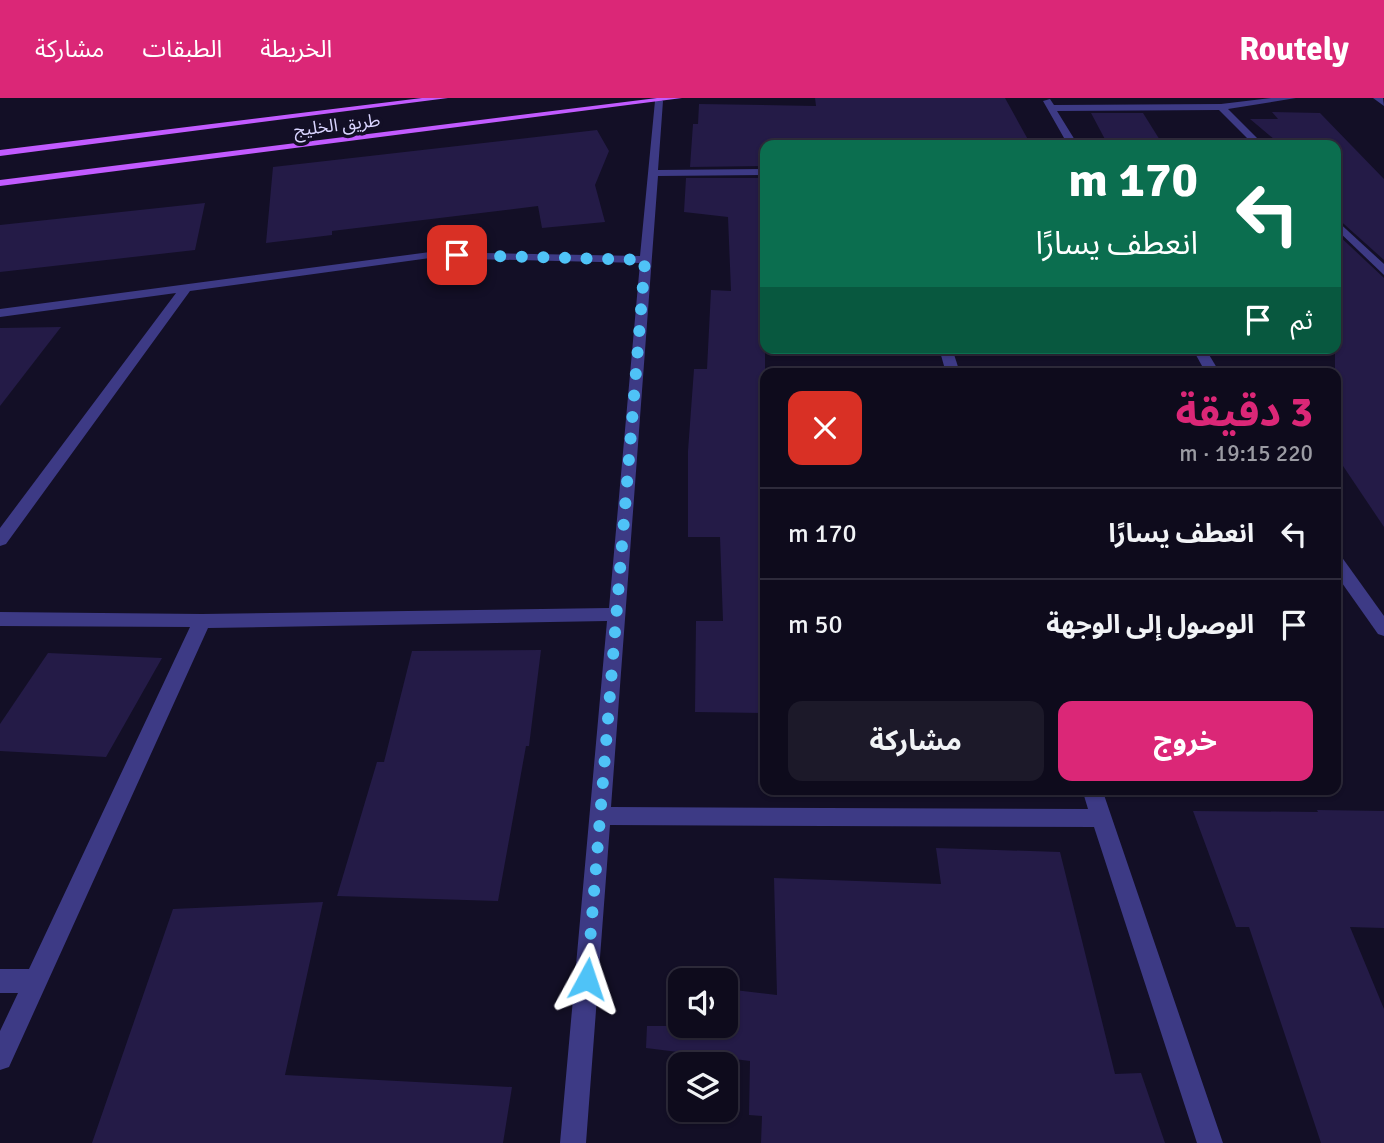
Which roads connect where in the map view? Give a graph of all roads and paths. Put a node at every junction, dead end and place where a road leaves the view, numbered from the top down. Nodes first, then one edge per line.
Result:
1 (444, 98) edge
2 (678, 98) edge
3 (1045, 98) edge
4 (1292, 98) edge
5 (1377, 98) edge
6 (659, 101) junction
7 (1384, 103) edge
8 (1221, 107) junction
9 (1052, 108) junction
10 (1070, 140) edge
11 (1254, 140) edge
12 (0, 153) edge
13 (760, 172) edge
14 (653, 173) junction
15 (0, 183) edge
16 (1341, 228) edge
17 (645, 260) junction
18 (1384, 271) edge
19 (186, 288) junction
20 (0, 313) edge
21 (0, 540) edge
22 (1341, 568) edge
23 (617, 614) junction
24 (0, 619) edge
25 (202, 621) junction
26 (1382, 623) edge
27 (1094, 795) edge
28 (600, 816) junction
29 (1102, 818) junction
30 (0, 981) edge
31 (34, 981) junction
32 (0, 1058) edge
33 (573, 1143) edge
34 (1210, 1143) edge

1 - 12 main road, طريق الخليج
2 - 6 main road, طريق الخليج
3 - 9 street
4 - 8 street
5 - 7 street
6 - 14 street
6 - 15 main road, طريق الخليج
8 - 9 street
8 - 11 street
9 - 10 street
13 - 14 street
14 - 17 street
16 - 18 street
17 - 19 street
17 - 23 street
19 - 20 street
19 - 21 street
22 - 26 street
23 - 25 street
23 - 28 street
24 - 25 street
25 - 31 street
27 - 29 street
28 - 29 street
28 - 33 street
29 - 34 street
30 - 31 street
31 - 32 street

